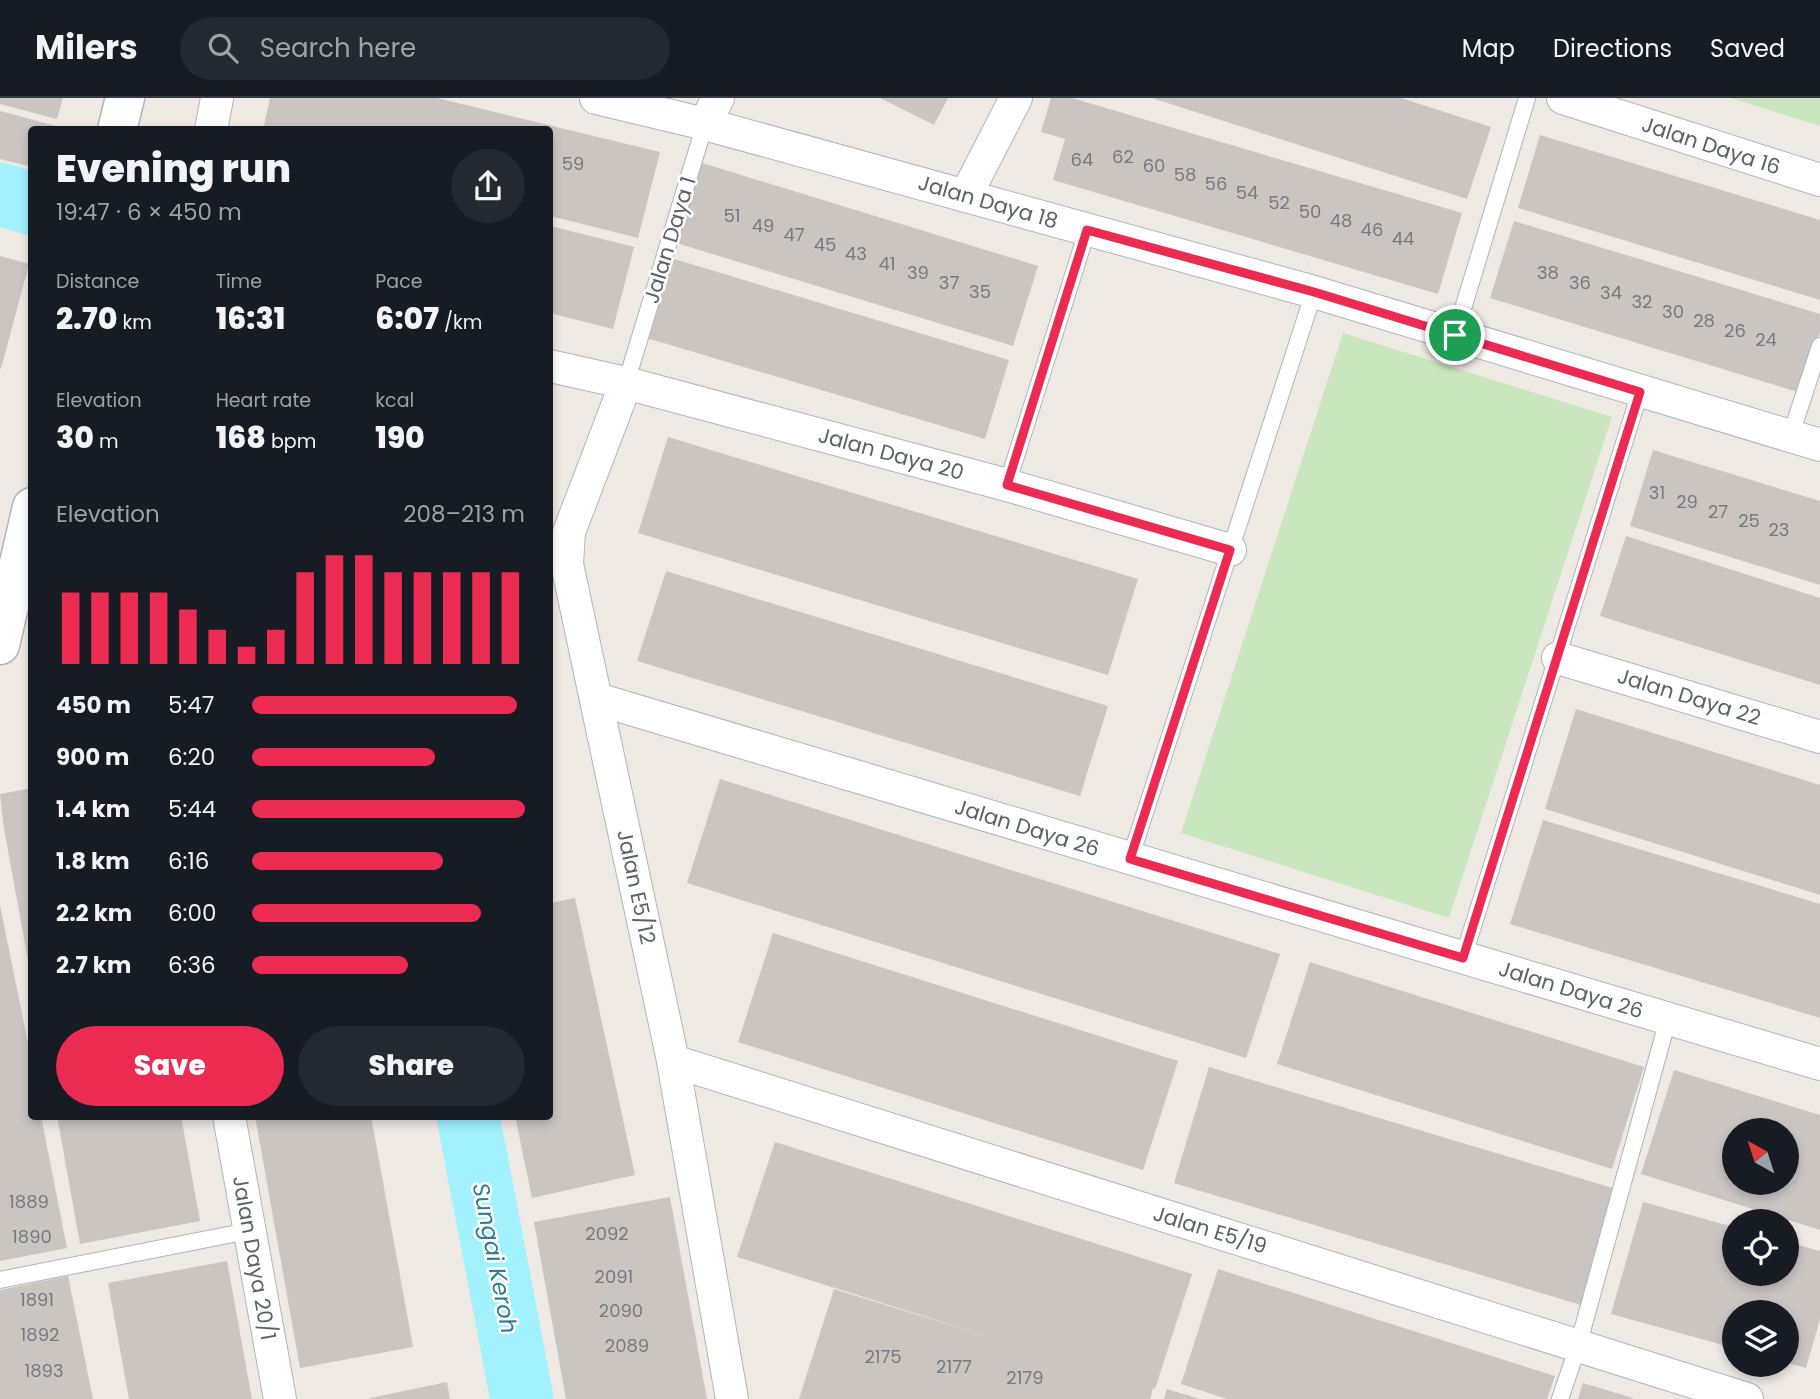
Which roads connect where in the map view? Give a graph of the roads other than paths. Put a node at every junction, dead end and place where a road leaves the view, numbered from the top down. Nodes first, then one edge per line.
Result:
1 (125, 98) edge
2 (216, 98) edge
3 (596, 98) edge
4 (1016, 98) edge
5 (1527, 98) edge
6 (1563, 98) edge
7 (712, 111) edge
8 (118, 126) edge
9 (212, 126) edge
10 (1820, 180) edge
11 (967, 195) junction
12 (1087, 230) junction
13 (1314, 292) junction
14 (1455, 335) junction
15 (1820, 346) edge
16 (553, 367) edge
17 (626, 383) junction
18 (1640, 392) junction
19 (1805, 441) edge
20 (1007, 485) junction
21 (28, 524) edge
22 (1230, 550) junction
23 (0, 645) edge
24 (1558, 658) junction
25 (597, 699) junction
26 (1820, 737) edge
27 (1130, 859) junction
28 (1463, 958) junction
29 (1668, 1019) junction
30 (673, 1061) junction
31 (1820, 1064) edge
32 (230, 1120) edge
33 (248, 1231) junction
34 (0, 1280) edge
35 (1578, 1346) junction
36 (279, 1399) edge
37 (732, 1399) edge
38 (1560, 1399) edge
39 (1747, 1399) edge

1 - 8 street
2 - 9 street
3 - 7 street, Jalan Daya 18
4 - 11 street
5 - 14 lane
6 - 10 street, Jalan Daya 16
7 - 11 street, Jalan Daya 18
7 - 17 lane, Jalan Daya 1
11 - 12 street, Jalan Daya 18
12 - 13 street, Jalan Daya 18
12 - 20 lane
13 - 14 street, Jalan Daya 18
13 - 22 lane
14 - 18 street, Jalan Daya 18
15 - 19 lane
16 - 17 street, Jalan Daya 20
17 - 20 street, Jalan Daya 20
17 - 25 street, Jalan E5/12
18 - 19 street, Jalan Daya 18
18 - 24 lane
20 - 22 street, Jalan Daya 20
21 - 23 street
22 - 27 lane
24 - 26 street, Jalan Daya 22
24 - 28 lane
25 - 27 street, Jalan Daya 26
25 - 30 street, Jalan E5/12
27 - 28 street, Jalan Daya 26
28 - 29 street, Jalan Daya 26
29 - 31 street, Jalan Daya 26
29 - 35 lane
30 - 35 street, Jalan E5/19
30 - 37 street, Jalan E5/12
32 - 33 street, Jalan Daya 20/1
33 - 34 lane
33 - 36 street, Jalan Daya 20/1
35 - 38 lane
35 - 39 street, Jalan E5/19

